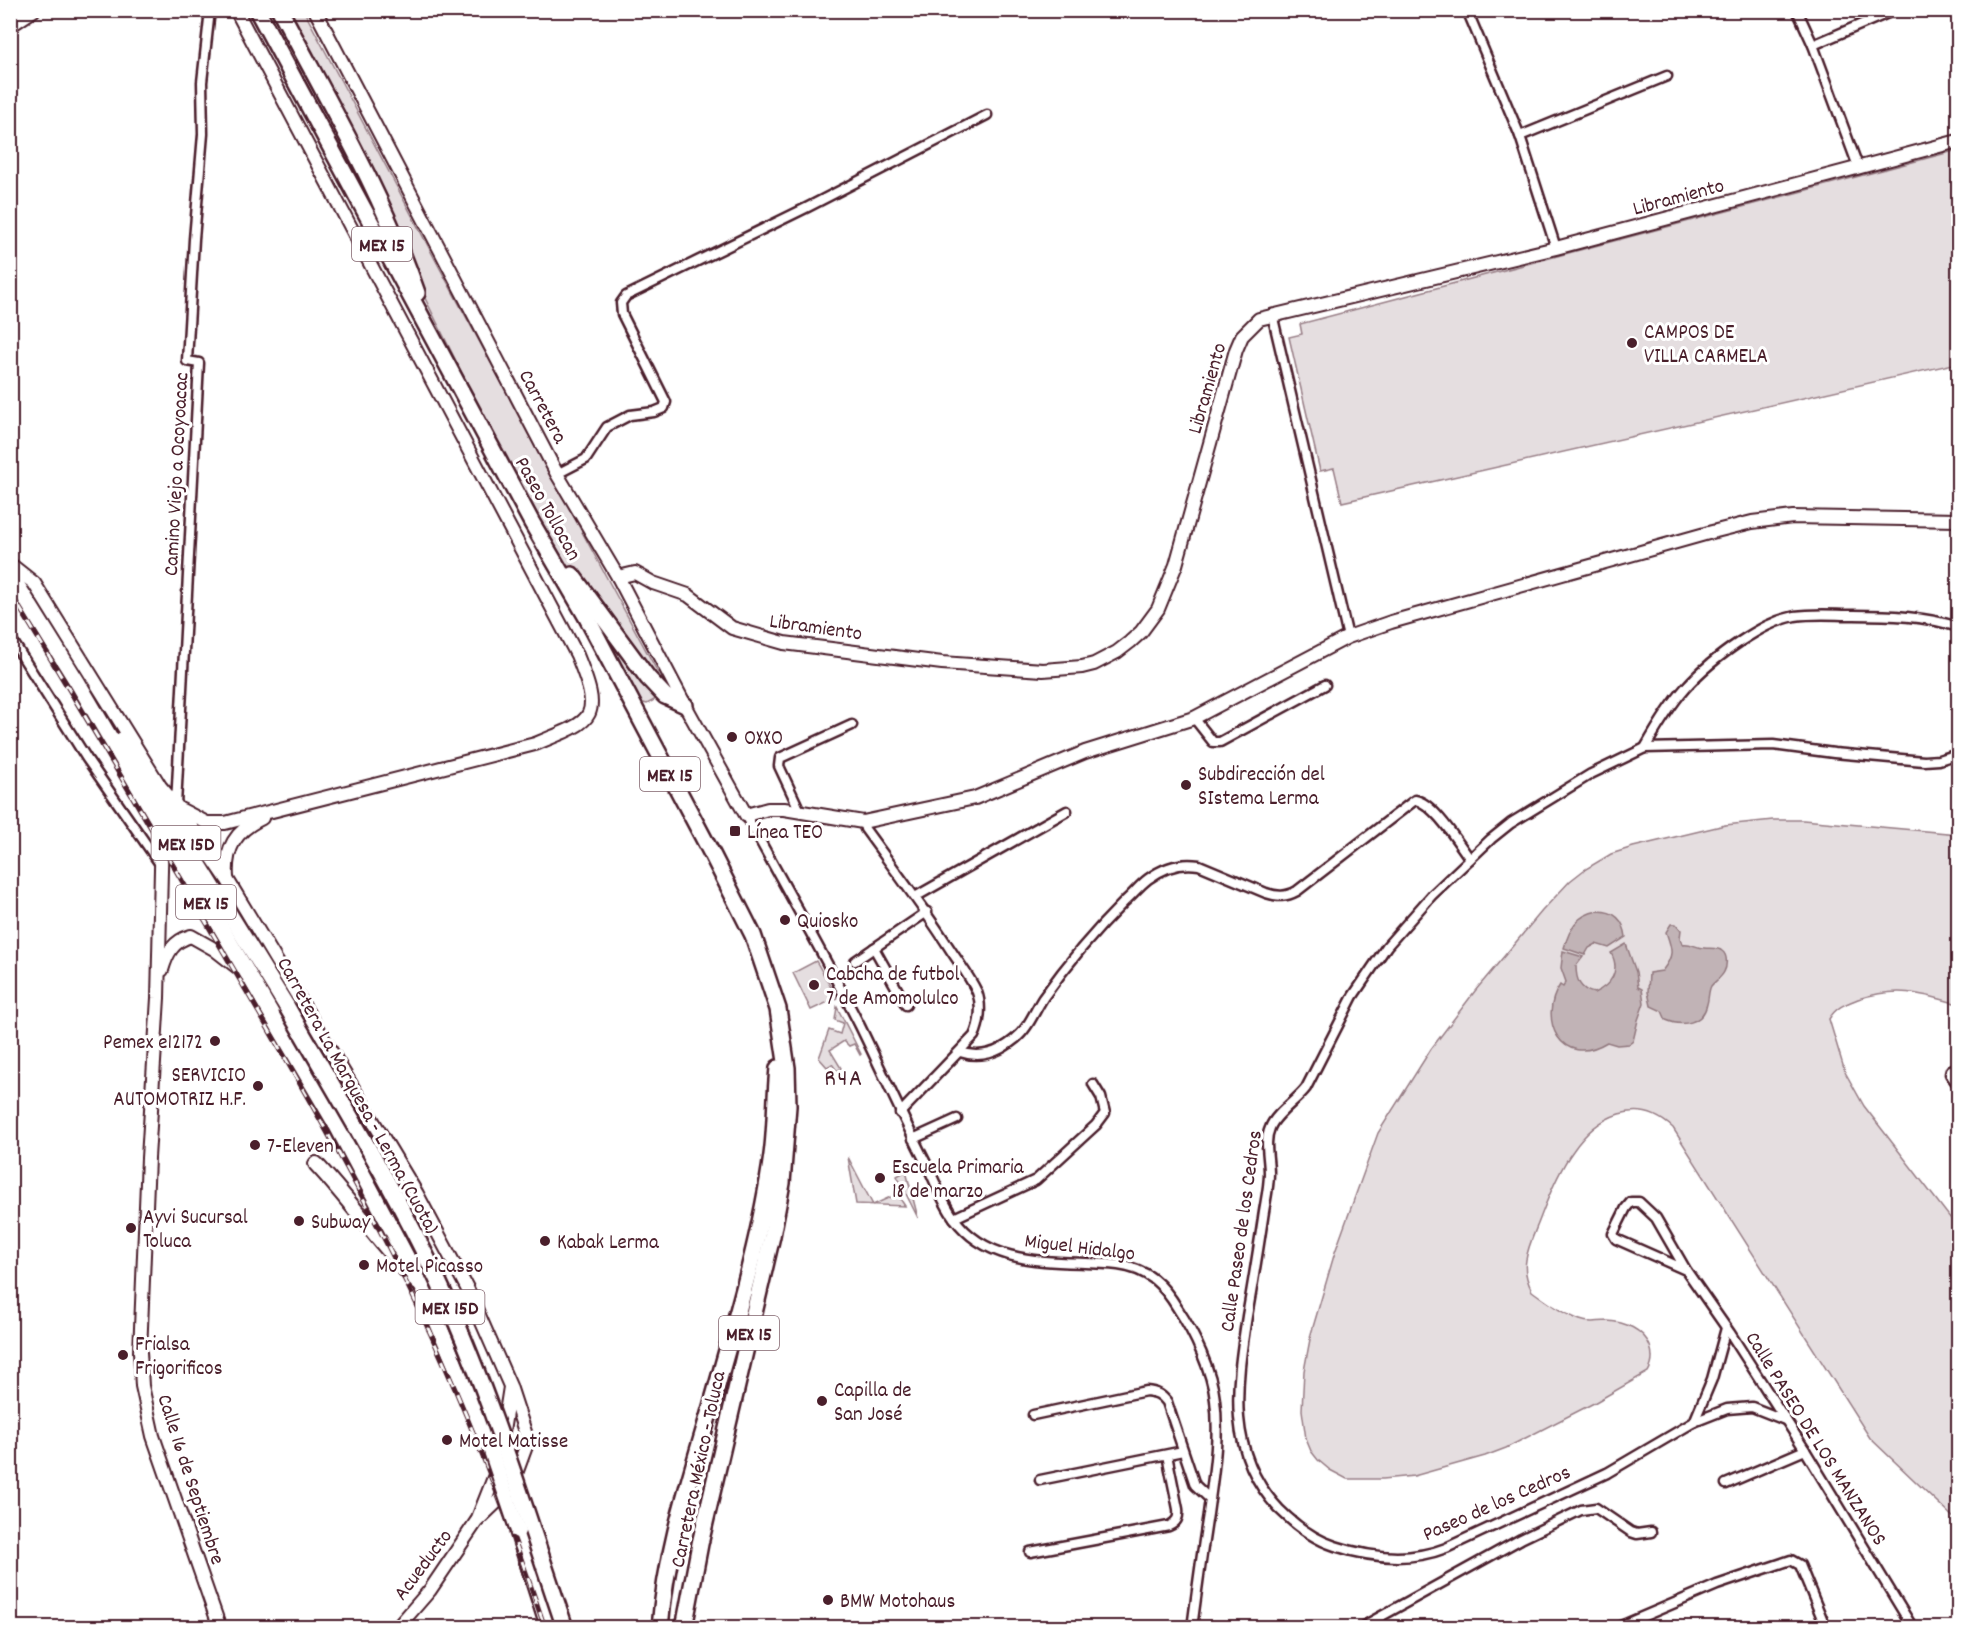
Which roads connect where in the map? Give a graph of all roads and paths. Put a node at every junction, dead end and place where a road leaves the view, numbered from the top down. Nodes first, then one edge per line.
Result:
1 (34, 10) edge
2 (210, 10) edge
3 (236, 10) edge
4 (257, 10) edge
5 (280, 10) edge
6 (315, 10) edge
7 (1467, 10) edge
8 (1797, 10) edge
9 (1895, 10) edge
10 (10, 26) edge
11 (1813, 45) junction
12 (1667, 76) dead end
13 (987, 115) dead end
14 (1520, 136) junction
15 (1959, 141) edge
16 (1859, 169) junction
17 (1556, 248) junction
18 (1272, 314) junction
19 (429, 330) junction
20 (557, 474) junction
21 (1959, 520) edge
22 (532, 523) junction
23 (10, 564) edge
24 (10, 574) edge
25 (618, 577) junction
26 (1959, 627) edge
27 (10, 637) edge
28 (1348, 637) junction
29 (78, 683) junction
30 (1325, 685) dead end
31 (685, 705) junction
32 (1194, 718) junction
33 (852, 725) dead end
34 (1645, 748) junction
35 (1959, 754) edge
36 (176, 805) junction
37 (276, 811) junction
38 (800, 811) junction
39 (1067, 811) dead end
40 (746, 815) junction
41 (863, 822) junction
42 (162, 827) junction
43 (1470, 859) junction
44 (160, 864) junction
45 (227, 879) junction
46 (915, 897) junction
47 (927, 912) junction
48 (874, 948) junction
49 (855, 961) dead end
50 (250, 977) junction
51 (158, 980) junction
52 (906, 1005) dead end
53 (783, 1035) junction
54 (960, 1052) junction
55 (1959, 1067) edge
56 (1093, 1084) dead end
57 (1959, 1085) edge
58 (900, 1113) junction
59 (957, 1119) dead end
60 (913, 1138) junction
61 (316, 1164) dead end
62 (954, 1218) junction
63 (1686, 1270) junction
64 (424, 1290) junction
65 (1726, 1328) junction
66 (1239, 1371) joint
67 (510, 1386) junction
68 (1033, 1415) dead end
69 (1785, 1420) junction
70 (1694, 1422) junction
71 (490, 1448) joint
72 (1805, 1450) junction
73 (1183, 1451) junction
74 (1167, 1455) junction
75 (1040, 1480) dead end
76 (1726, 1484) dead end
77 (1210, 1499) junction
78 (476, 1522) junction
79 (518, 1531) joint
80 (1651, 1532) dead end
81 (1030, 1552) dead end
82 (660, 1622) edge
83 (220, 1628) edge
84 (398, 1628) edge
85 (549, 1628) edge
86 (566, 1628) edge
87 (684, 1628) edge
88 (1191, 1628) edge
89 (1360, 1628) edge
90 (1616, 1628) edge
91 (1826, 1628) edge
92 (1913, 1628) edge

1 - 10 main road
2 - 36 street, Camino Viejo a Ocoyoacac
3 - 37 main road
4 - 19 highway, Paseo Tollocan / MEX 15
5 - 19 highway
6 - 20 main road, Carretera
7 - 14 street
8 - 11 street
9 - 11 street
11 - 16 street
12 - 14 street
13 - 20 street
14 - 17 street
15 - 16 main road, Libramiento
16 - 17 main road, Libramiento
17 - 18 main road, Libramiento
18 - 25 main road, Libramiento
18 - 28 street
19 - 22 highway, Paseo Tollocan / MEX 15
20 - 25 main road, Carretera
21 - 28 main road
22 - 31 highway
22 - 53 highway, Paseo Tollocan / MEX 15
23 - 36 main road
24 - 29 highway, MEX 15
25 - 31 main road, Carretera
26 - 34 street
27 - 44 street
28 - 32 main road
29 - 42 highway, MEX 15
29 - 86 highway, Carretera La Marquesa - Lerma (Cuota) / MEX 15D, bridge
30 - 32 street
31 - 40 main road, Carretera
32 - 41 main road
33 - 38 street
34 - 35 street, Calle Paseo de los Cedros
34 - 43 street, Calle Paseo de los Cedros
36 - 37 main road
36 - 45 main road
37 - 45 main road
38 - 40 main road
38 - 41 main road
39 - 46 street
40 - 58 street, Miguel Hidalgo
41 - 46 street
42 - 44 main road, Calle 16 de Septiembre
42 - 50 highway, MEX 15
43 - 54 street
43 - 66 street, Calle Paseo de los Cedros
44 - 51 main road, Calle 16 de Septiembre
45 - 67 main road
46 - 47 street
47 - 48 street
47 - 54 street
48 - 49 street
48 - 52 street
50 - 51 main road
50 - 64 highway, MEX 15
51 - 83 main road, Calle 16 de Septiembre
53 - 82 highway
53 - 87 highway, Carretera México - Toluca / MEX 15
54 - 58 street
55 - 57 street
56 - 62 street
58 - 60 street, Miguel Hidalgo
59 - 60 street
60 - 62 street, Miguel Hidalgo
61 - 64 main road
62 - 77 street, Miguel Hidalgo
63 - 63 street, Calle PASEO DE LOS MANZANOS
63 - 65 street, Calle PASEO DE LOS MANZANOS
64 - 71 highway, MEX 15
65 - 69 street, Calle PASEO DE LOS MANZANOS
65 - 70 street
66 - 70 street, Paseo de los Cedros
67 - 78 main road
67 - 78 main road
68 - 73 street
69 - 70 street, Paseo de los Cedros
69 - 72 street, Calle PASEO DE LOS MANZANOS
71 - 79 main road, MEX 15, bridge
72 - 76 street
72 - 92 street, Calle PASEO DE LOS MANZANOS
73 - 74 street
73 - 77 street
74 - 75 street
74 - 81 street
77 - 88 street, Miguel Hidalgo
78 - 84 main road, Acueducto
79 - 85 highway, MEX 15
80 - 89 street
90 - 91 street

